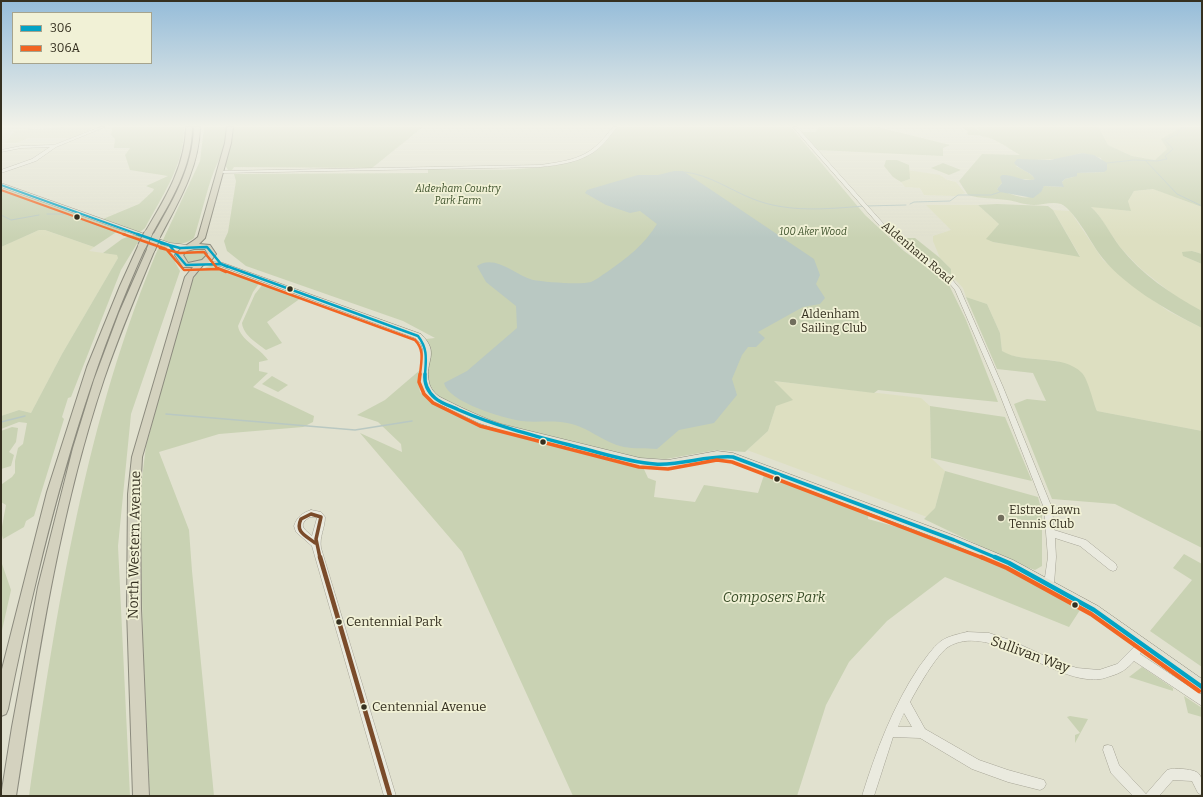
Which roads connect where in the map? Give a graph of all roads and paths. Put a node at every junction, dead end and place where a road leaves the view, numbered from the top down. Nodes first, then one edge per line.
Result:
1 (22, 164) edge
2 (183, 164) edge
3 (191, 164) edge
4 (222, 164) edge
5 (550, 164) edge
6 (828, 164) edge
7 (1, 172) edge
8 (220, 172) junction
9 (1, 185) edge
10 (201, 238) junction
11 (169, 245) junction
12 (190, 247) junction
13 (207, 247) junction
14 (147, 248) junction
15 (212, 254) junction
16 (178, 255) junction
17 (201, 264) junction
18 (221, 264) junction
19 (187, 271) junction
20 (319, 526) junction
21 (301, 531) junction
22 (1051, 533) junction
23 (315, 542) junction
24 (1113, 567) dead end
25 (1049, 584) junction
26 (1202, 687) edge
27 (1202, 701) edge
28 (904, 702) junction
29 (1, 709) edge
30 (890, 732) junction
31 (921, 733) junction
32 (1108, 750) dead end
33 (1040, 784) dead end
34 (1202, 789) edge
35 (8, 796) edge
36 (141, 796) edge
37 (390, 796) edge
38 (868, 796) edge
39 (1141, 796) edge
40 (1151, 796) edge

1 - 7 street
2 - 14 highway, bridge
3 - 14 highway, bridge
4 - 8 highway
5 - 8 street
6 - 22 street, Aldenham Road
8 - 10 highway
9 - 11 main road
10 - 12 highway
10 - 13 highway
11 - 12 main road
11 - 16 main road
12 - 13 highway
12 - 16 highway
13 - 15 highway
14 - 29 highway
14 - 35 highway
15 - 17 highway, North Western Avenue
15 - 18 main road
16 - 19 highway
17 - 18 main road
17 - 19 highway, North Western Avenue
17 - 19 highway
18 - 25 main road
19 - 36 highway, North Western Avenue
20 - 21 street
20 - 21 street
20 - 23 street
21 - 23 street
22 - 24 street
22 - 25 street, Aldenham Road
23 - 37 street
25 - 26 main road
27 - 28 street, Sullivan Way
28 - 30 street, Sullivan Way
28 - 31 street
30 - 31 street
30 - 38 street, Sullivan Way
31 - 33 street
32 - 39 street
34 - 40 street

